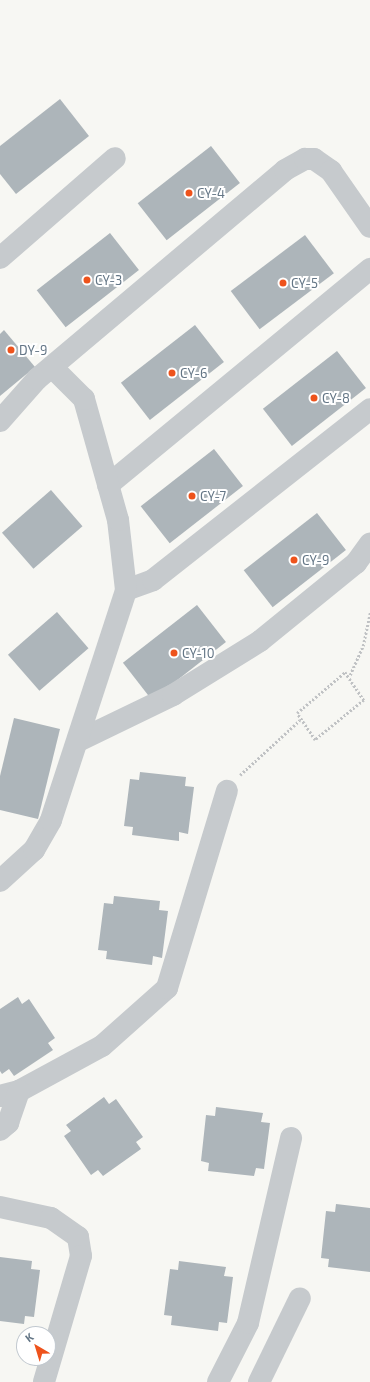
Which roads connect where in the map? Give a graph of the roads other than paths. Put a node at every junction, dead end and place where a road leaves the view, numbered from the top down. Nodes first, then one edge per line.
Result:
1 (115, 158) dead end
2 (370, 227) edge
3 (0, 258) edge
4 (370, 269) edge
5 (52, 367) junction
6 (370, 409) edge
7 (0, 421) edge
8 (108, 485) junction
9 (370, 544) edge
10 (126, 590) junction
11 (78, 741) junction
12 (228, 791) road end
13 (0, 881) edge
14 (9, 1094) edge
15 (0, 1130) edge
16 (291, 1138) dead end
17 (0, 1207) edge
18 (300, 1298) dead end
19 (44, 1382) edge
20 (218, 1382) edge
21 (259, 1382) edge

1 - 3 street
2 - 5 street
4 - 8 street
5 - 7 street
5 - 8 street
6 - 10 street
8 - 10 street
9 - 11 street
10 - 11 street
11 - 13 street
12 - 14 street
14 - 15 street
16 - 20 street
17 - 19 street
18 - 21 street

